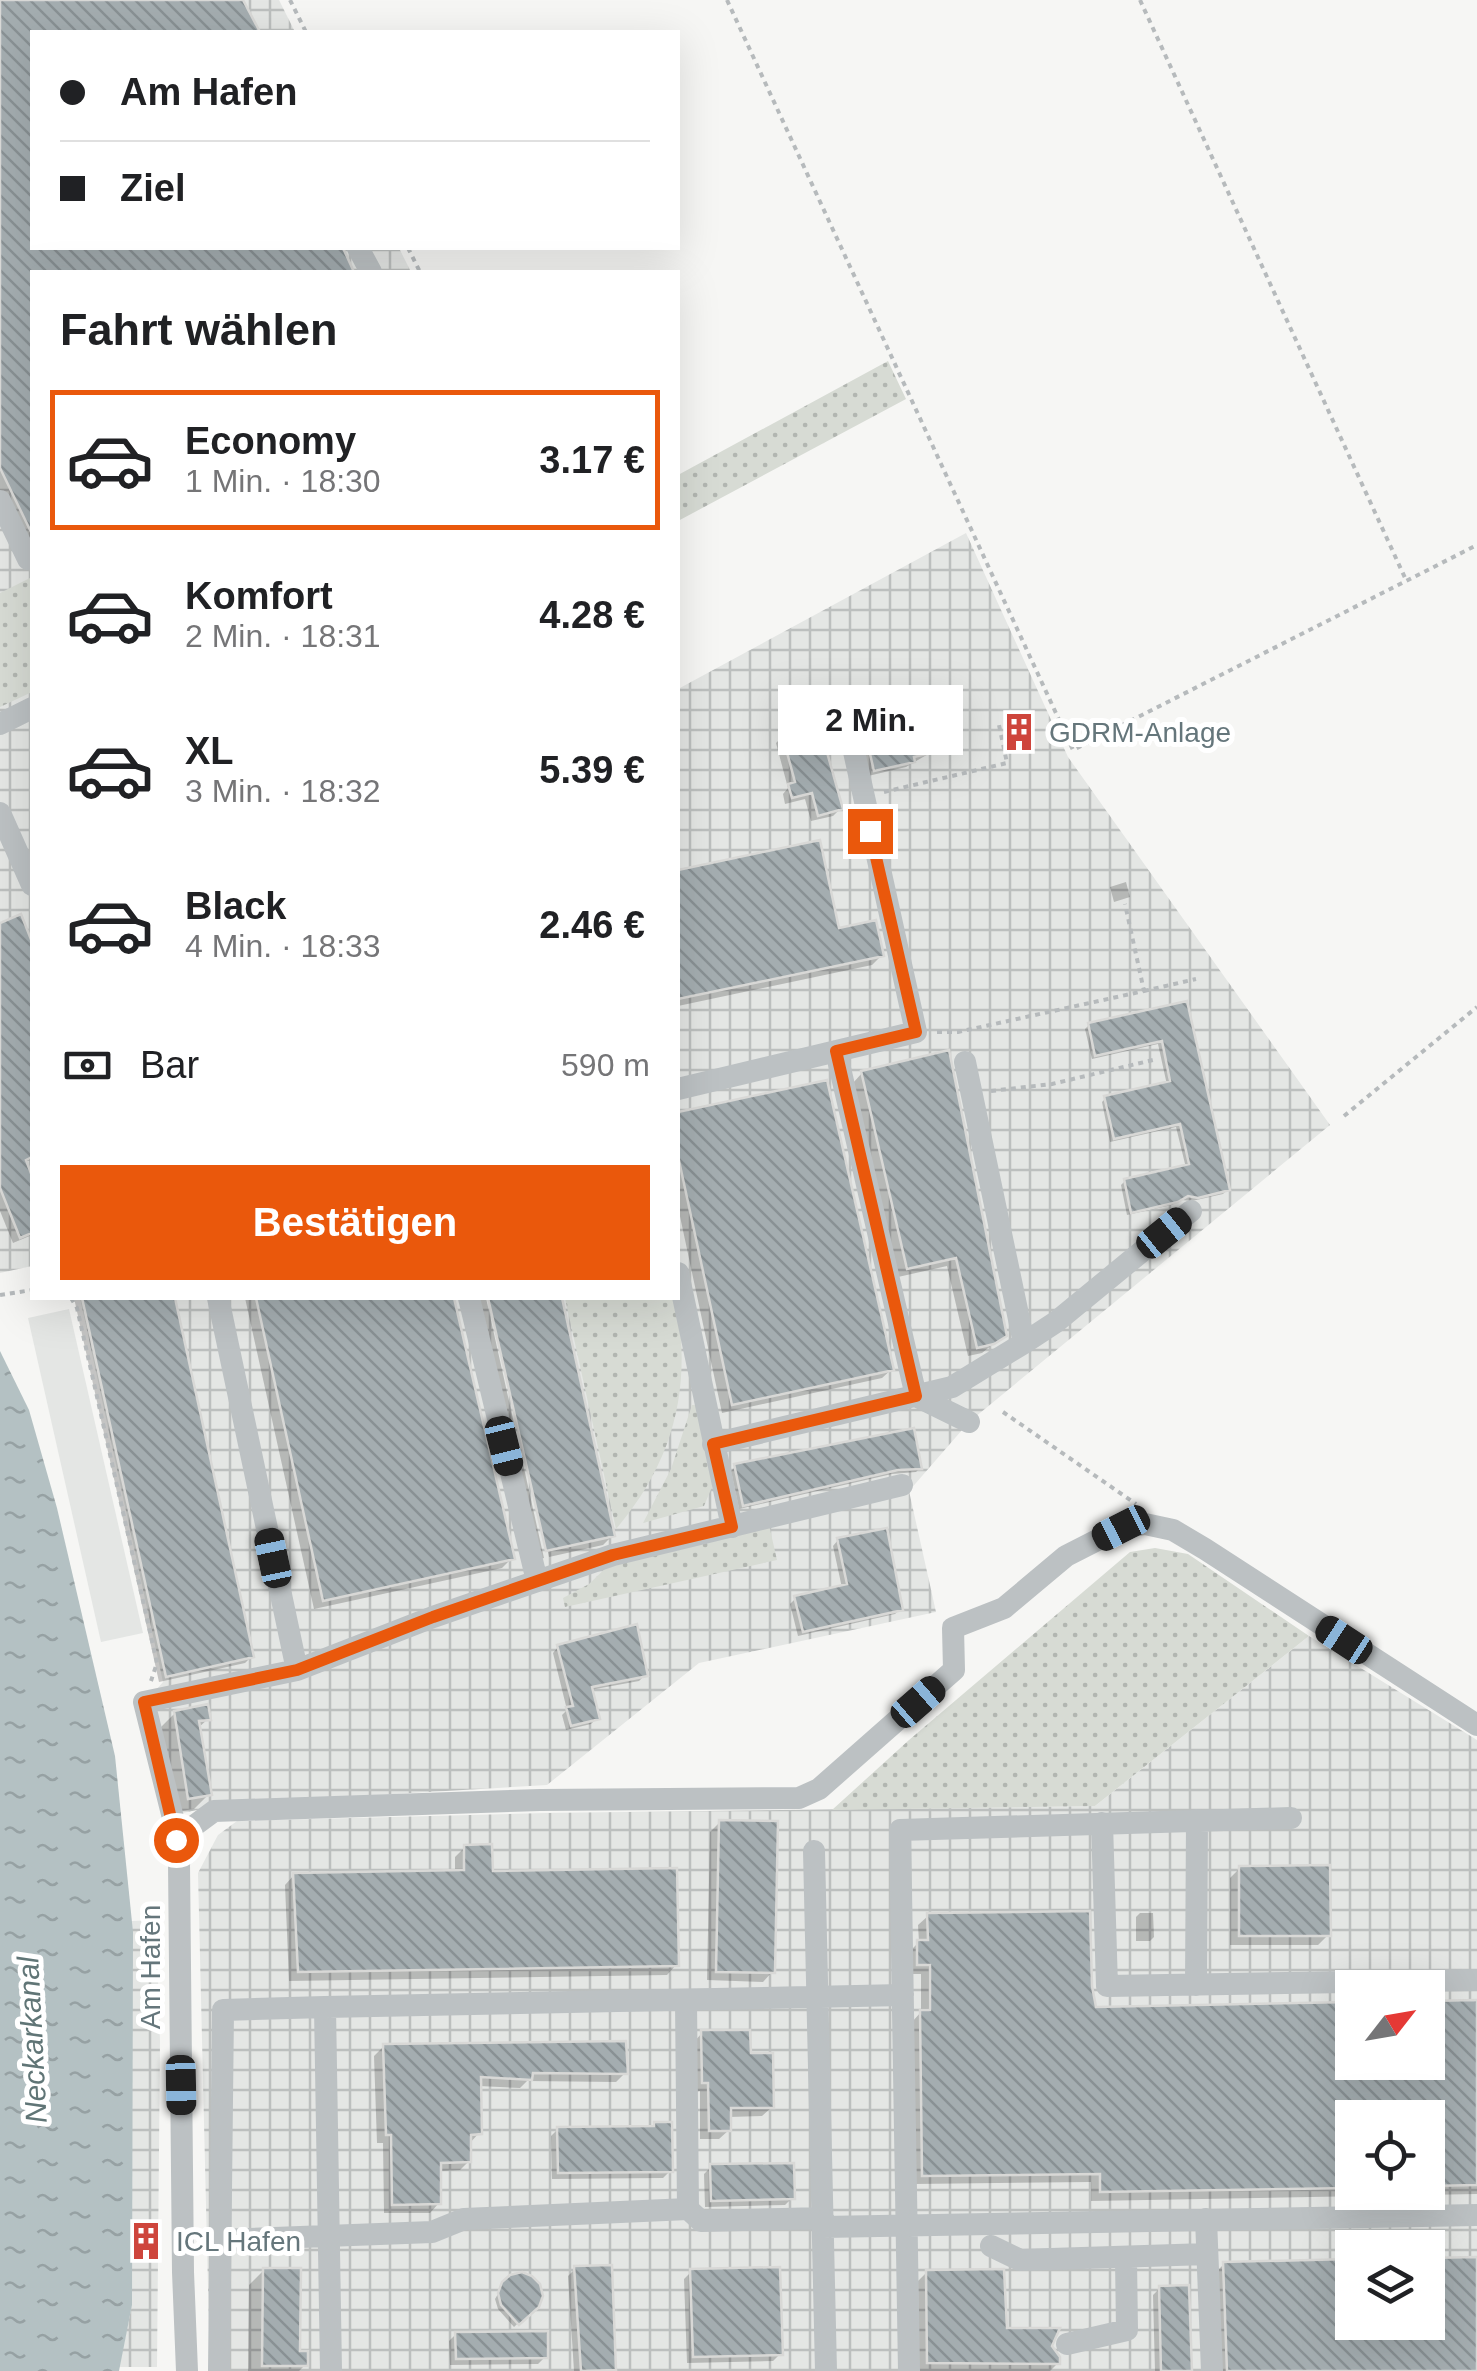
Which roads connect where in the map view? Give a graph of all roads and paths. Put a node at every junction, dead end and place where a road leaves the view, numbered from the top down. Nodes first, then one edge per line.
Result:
1 (290, 0) edge
2 (727, 0) edge
3 (1140, 0) edge
4 (305, 30) edge
5 (0, 501) edge
6 (1477, 545) edge
7 (30, 557) edge
8 (1406, 580) junction
9 (842, 702) dead end
10 (30, 709) edge
11 (0, 724) edge
12 (999, 725) dead end
13 (863, 798) junction
14 (0, 813) edge
15 (30, 880) edge
16 (1124, 904) dead end
17 (1196, 979) dead end
18 (1144, 990) junction
19 (1477, 1007) edge
20 (916, 1032) junction
21 (836, 1051) junction
22 (1152, 1060) dead end
23 (965, 1062) dead end
24 (680, 1089) edge
25 (971, 1092) junction
26 (1344, 1116) dead end
27 (1191, 1211) dead end
28 (680, 1283) edge
29 (30, 1290) edge
30 (0, 1295) edge
31 (72, 1300) edge
32 (218, 1300) edge
33 (469, 1300) edge
34 (1024, 1344) junction
35 (916, 1396) junction
36 (1003, 1412) dead end
37 (969, 1422) dead end
38 (713, 1444) junction
39 (902, 1485) dead end
40 (1142, 1508) dead end
41 (732, 1527) junction
42 (537, 1581) junction
43 (297, 1670) junction
44 (144, 1702) junction
45 (1477, 1726) edge
46 (1291, 1818) dead end
47 (1197, 1820) junction
48 (1102, 1823) junction
49 (814, 1852) dead end
50 (179, 1863) junction
51 (1477, 1980) edge
52 (1196, 1985) junction
53 (903, 1995) junction
54 (817, 1997) junction
55 (686, 2000) junction
56 (325, 2007) junction
57 (688, 2209) junction
58 (1477, 2215) edge
59 (1206, 2218) junction
60 (823, 2222) junction
61 (906, 2226) junction
62 (329, 2236) junction
63 (220, 2240) junction
64 (991, 2246) dead end
65 (1206, 2254) junction
66 (1126, 2259) junction
67 (1068, 2344) dead end
68 (187, 2371) edge
69 (219, 2371) edge
70 (332, 2371) edge
71 (826, 2371) edge
72 (908, 2371) edge
73 (1212, 2371) edge

1 - 4 path
2 - 8 path
3 - 8 path
5 - 7 street
6 - 8 path
9 - 13 street
10 - 11 street
12 - 13 path
13 - 20 street
14 - 15 street
16 - 18 path
17 - 18 path
18 - 20 path
19 - 26 path
20 - 21 street
21 - 24 street
21 - 35 street
22 - 25 path
23 - 25 street
25 - 34 street
27 - 34 street
28 - 38 street
29 - 30 path
31 - 44 path
32 - 43 street
33 - 42 street
34 - 35 street
35 - 37 street
35 - 38 street
36 - 40 path
38 - 41 street
39 - 41 street
41 - 42 street
42 - 43 street
43 - 44 street
44 - 50 street, Am Hafen
45 - 50 street, Am Hafen
46 - 47 street
47 - 48 street
47 - 52 street
48 - 52 street
48 - 53 street
49 - 54 street
50 - 68 street, Am Hafen
51 - 52 street
53 - 54 street
53 - 61 street
54 - 55 street
54 - 60 street
55 - 56 street
55 - 57 street
56 - 62 street
56 - 63 street
57 - 60 street
57 - 62 street
58 - 59 street
59 - 61 street
59 - 65 street
60 - 61 street
60 - 71 street
61 - 72 street
62 - 63 street
62 - 70 street
63 - 69 street
64 - 66 street
65 - 66 street
65 - 73 street
66 - 67 street

